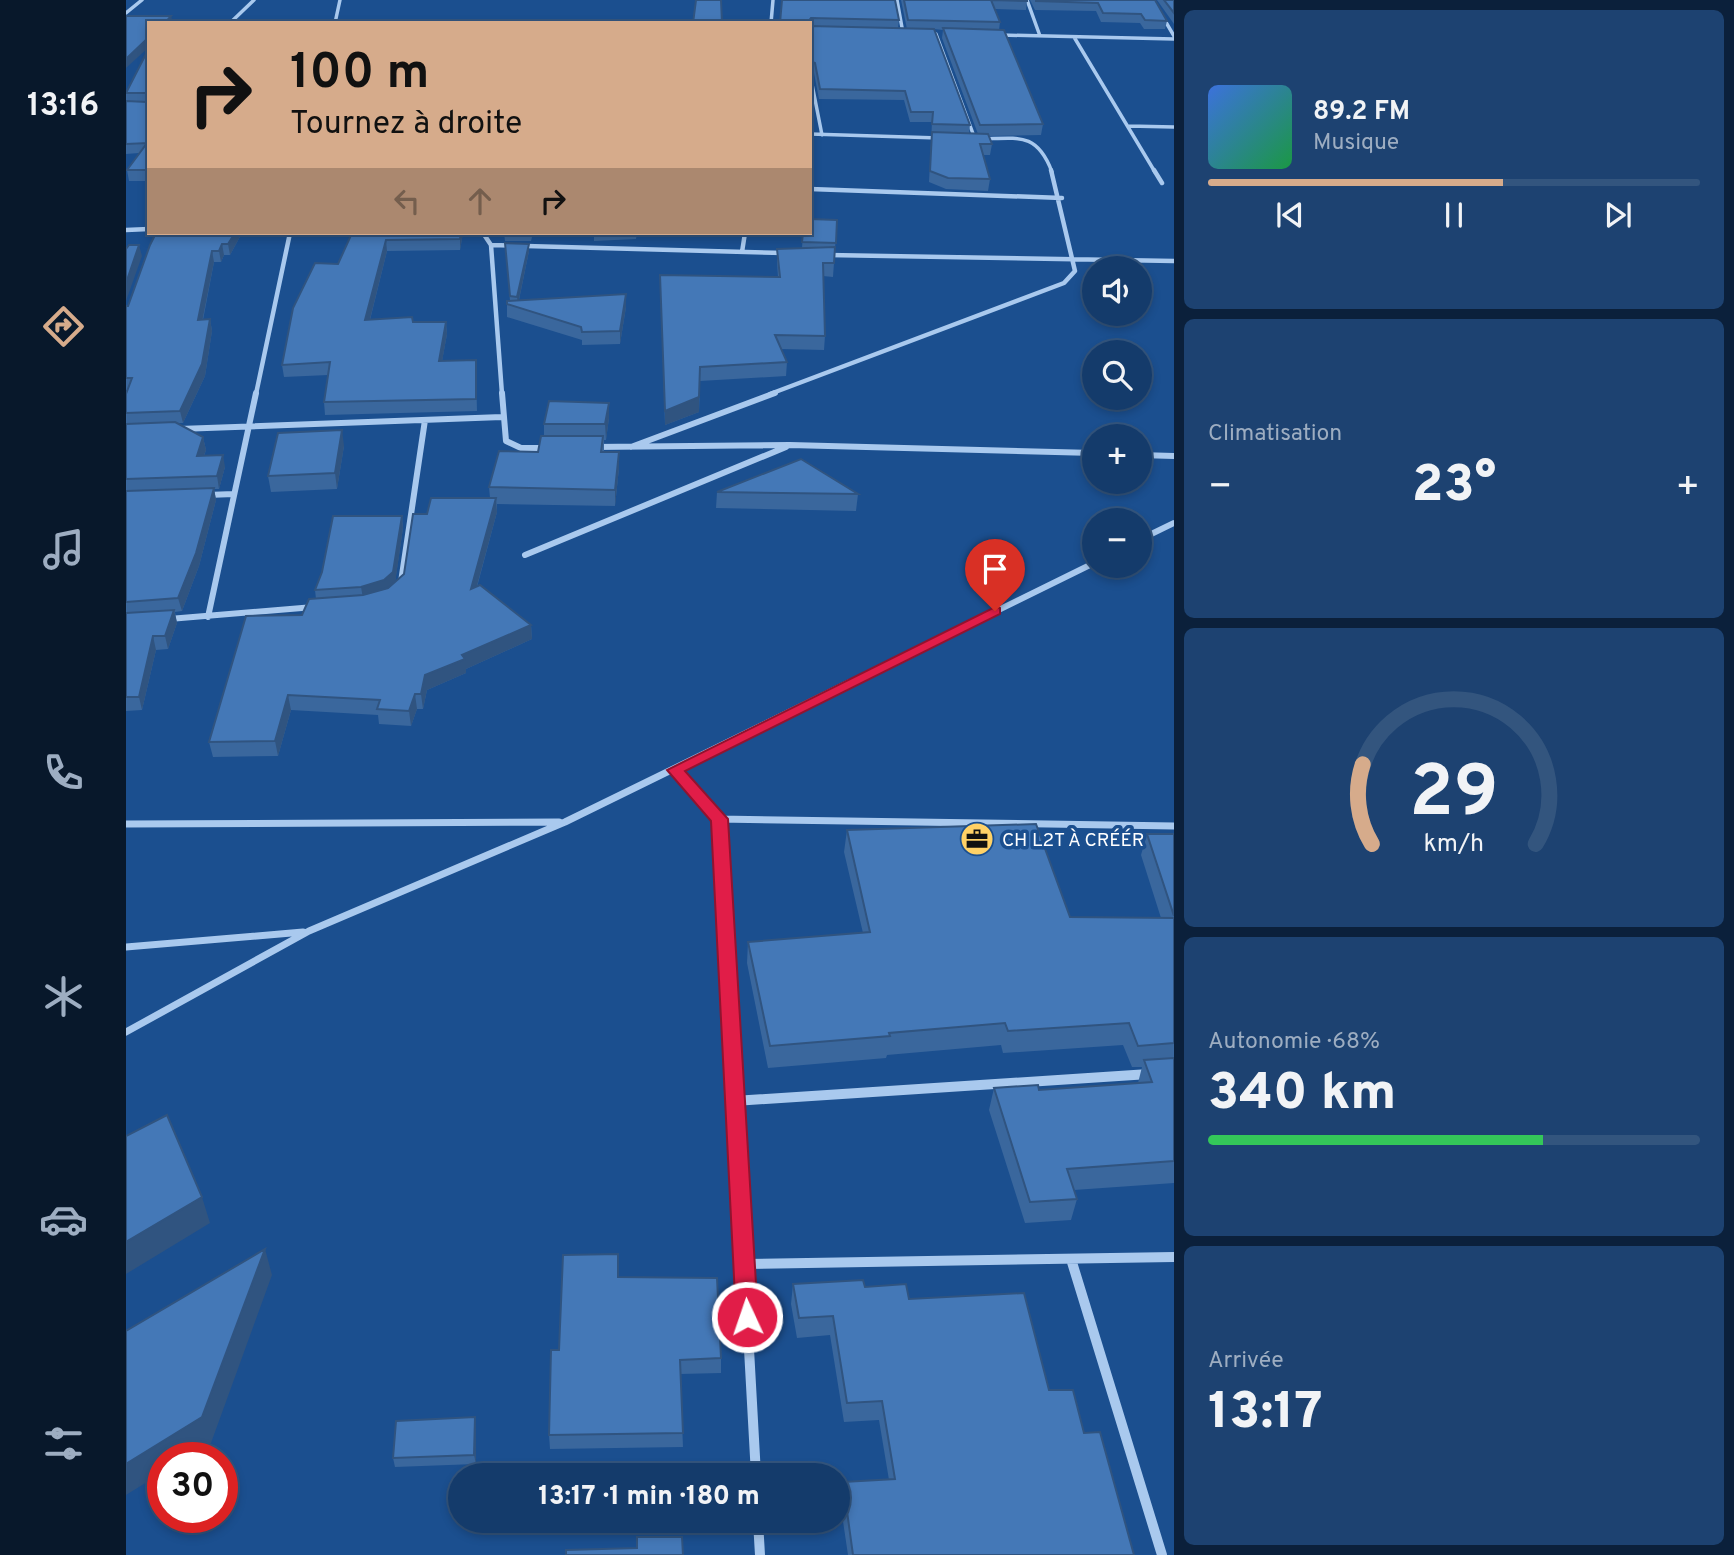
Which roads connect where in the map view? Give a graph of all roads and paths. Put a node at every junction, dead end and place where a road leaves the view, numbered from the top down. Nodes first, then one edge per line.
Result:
1 (142, 0) edge
2 (254, 0) edge
3 (340, 0) edge
4 (773, 0) edge
5 (897, 0) edge
6 (1027, 0) edge
7 (1153, 0) edge
8 (126, 13) edge
9 (232, 21) edge
10 (335, 21) edge
11 (771, 21) edge
12 (890, 33) edge
13 (903, 33) junction
14 (914, 33) edge
15 (925, 33) edge
16 (936, 34) junction
17 (949, 34) edge
18 (988, 35) edge
19 (1040, 36) junction
20 (1074, 37) junction
21 (1174, 38) edge
22 (812, 84) edge
23 (1128, 126) junction
24 (1174, 127) edge
25 (812, 134) edge
26 (822, 135) junction
27 (947, 138) edge
28 (961, 138) edge
29 (975, 139) junction
30 (1162, 183) dead end
31 (812, 189) edge
32 (1062, 198) junction
33 (147, 229) edge
34 (126, 230) edge
35 (290, 235) edge
36 (484, 235) edge
37 (745, 235) edge
38 (491, 245) junction
39 (742, 252) junction
40 (797, 254) edge
41 (825, 255) edge
42 (1174, 261) edge
43 (1072, 262) junction
44 (502, 417) junction
45 (425, 420) junction
46 (248, 427) junction
47 (167, 430) edge
48 (790, 445) junction
49 (590, 447) edge
50 (631, 447) junction
51 (549, 448) edge
52 (1082, 453) edge
53 (1152, 455) edge
54 (1174, 456) edge
55 (234, 494) junction
56 (194, 496) edge
57 (1174, 523) edge
58 (1152, 534) edge
59 (525, 555) dead end
60 (1082, 569) edge
61 (394, 592) edge
62 (328, 607) edge
63 (208, 617) junction
64 (153, 620) edge
65 (675, 770) junction
66 (719, 819) junction
67 (565, 822) junction
68 (126, 824) edge
69 (1174, 826) edge
70 (309, 931) junction
71 (126, 947) edge
72 (126, 1032) edge
73 (1160, 1073) edge
74 (734, 1101) junction
75 (1174, 1257) edge
76 (1072, 1259) junction
77 (744, 1264) junction
78 (755, 1463) edge
79 (759, 1533) edge
80 (760, 1555) edge
81 (1162, 1555) edge

1 - 8 street
2 - 9 street
3 - 10 street
4 - 11 street
5 - 13 street
6 - 19 street
7 - 21 street
12 - 13 street
13 - 14 street
15 - 16 street
16 - 17 street
16 - 29 street
18 - 19 street
19 - 20 street
20 - 21 street
20 - 23 street
22 - 26 street
23 - 24 street
23 - 30 street
25 - 26 street
26 - 27 street
28 - 29 street
29 - 32 street
31 - 32 street
32 - 43 street
33 - 34 street
35 - 46 street
36 - 38 street
37 - 39 street
38 - 39 street
38 - 44 street
39 - 40 street
41 - 43 street
42 - 43 street
43 - 50 street
44 - 45 street
44 - 51 street
45 - 46 street
45 - 61 street
46 - 47 street
46 - 55 street
48 - 50 street
48 - 52 street
48 - 59 street
49 - 50 street
53 - 54 street
55 - 56 street
55 - 63 street
57 - 58 street
60 - 65 street
62 - 63 street
63 - 64 street
65 - 66 street
65 - 67 street
66 - 69 street
66 - 74 street
67 - 68 street
67 - 70 street
70 - 71 street
70 - 72 street
73 - 74 street
74 - 77 street
75 - 76 street
76 - 77 street
76 - 81 street
77 - 78 street
79 - 80 street

